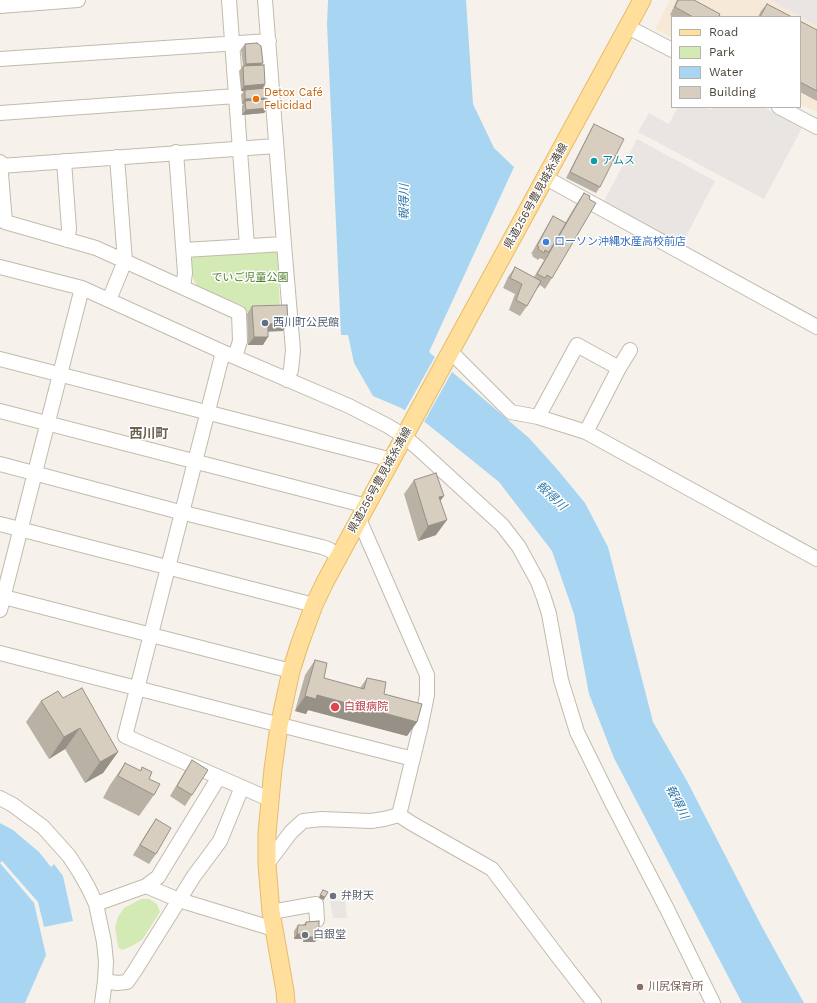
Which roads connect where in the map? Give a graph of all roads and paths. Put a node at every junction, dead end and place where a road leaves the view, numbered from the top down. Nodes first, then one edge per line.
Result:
1 (78, 0) edge
2 (229, 0) edge
3 (265, 0) edge
4 (642, 0) edge
5 (0, 6) edge
6 (628, 27) junction
7 (269, 41) junction
8 (232, 43) junction
9 (671, 49) edge
10 (0, 59) edge
11 (236, 96) junction
12 (781, 108) edge
13 (0, 113) edge
14 (817, 127) edge
15 (276, 146) junction
16 (240, 148) junction
17 (176, 152) junction
18 (117, 157) junction
19 (64, 161) junction
20 (0, 162) edge
21 (0, 166) edge
22 (546, 178) junction
23 (67, 240) junction
24 (284, 244) junction
25 (247, 246) junction
26 (184, 250) junction
27 (126, 261) junction
28 (0, 267) edge
29 (183, 287) junction
30 (82, 288) junction
31 (109, 300) junction
32 (817, 327) edge
33 (630, 350) dead end
34 (229, 355) junction
35 (448, 355) junction
36 (0, 359) edge
37 (619, 368) junction
38 (60, 374) junction
39 (287, 380) junction
40 (0, 411) edge
41 (207, 413) junction
42 (538, 417) junction
43 (47, 424) junction
44 (408, 429) junction
45 (586, 432) junction
46 (392, 460) junction
47 (195, 462) junction
48 (0, 464) edge
49 (35, 473) junction
50 (182, 512) junction
51 (363, 513) junction
52 (0, 524) edge
53 (20, 530) junction
54 (339, 556) junction
55 (817, 559) edge
56 (168, 567) junction
57 (1, 601) edge
58 (314, 605) junction
59 (150, 635) junction
60 (0, 653) edge
61 (291, 671) junction
62 (137, 689) junction
63 (279, 726) junction
64 (413, 759) junction
65 (219, 777) junction
66 (242, 787) junction
67 (0, 798) edge
68 (270, 799) junction
69 (400, 815) junction
70 (267, 864) junction
71 (146, 886) junction
72 (179, 900) junction
73 (96, 904) junction
74 (271, 912) junction
75 (317, 920) edge
76 (274, 929) junction
77 (105, 981) junction
78 (102, 1003) edge
79 (286, 1003) edge
80 (594, 1003) edge
81 (714, 1003) edge

1 - 5 street
2 - 8 street
3 - 7 street
4 - 6 main road, 県道256号豊見城糸満線
6 - 9 street
6 - 22 main road, 県道256号豊見城糸満線
7 - 8 street
7 - 15 street
8 - 10 street
8 - 11 street
11 - 13 street
11 - 16 street
12 - 14 street
15 - 16 street
15 - 24 street
16 - 17 street
16 - 25 street
17 - 18 street
17 - 26 street
18 - 19 street
18 - 27 street
19 - 21 street
19 - 23 street
20 - 21 street
21 - 23 street
22 - 32 street
22 - 35 main road, 県道256号豊見城糸満線
23 - 27 street
24 - 25 street
24 - 39 street
25 - 26 street
26 - 29 street
27 - 29 street
27 - 31 street
28 - 30 street
29 - 34 street
30 - 31 street
30 - 38 street
31 - 34 street
33 - 37 street
34 - 39 street
34 - 41 street
35 - 42 street
35 - 44 main road, 県道256号豊見城糸満線
36 - 38 street
37 - 42 street
37 - 45 street
38 - 41 street
38 - 43 street
39 - 44 street
40 - 43 street
41 - 46 street
41 - 47 street
42 - 45 street
43 - 47 street
43 - 49 street
44 - 46 main road, 県道256号豊見城糸満線
44 - 81 street
45 - 55 street
46 - 51 main road, 県道256号豊見城糸満線
47 - 50 street
47 - 51 street
48 - 49 street
49 - 50 street
49 - 53 street
50 - 54 street
50 - 56 street
51 - 54 main road, 県道256号豊見城糸満線
51 - 64 street
52 - 53 street
53 - 56 street
53 - 57 street
54 - 58 main road, 県道256号豊見城糸満線
56 - 58 street
56 - 59 street
57 - 59 street
58 - 61 main road, 県道256号豊見城糸満線
59 - 61 street
59 - 62 street
60 - 62 street
61 - 63 main road, 県道256号豊見城糸満線
62 - 63 street
62 - 65 street
63 - 64 street
63 - 68 main road, 県道256号豊見城糸満線
64 - 69 street
65 - 66 street
65 - 71 street
66 - 68 street
66 - 72 street
67 - 73 street
68 - 70 main road, 県道256号豊見城糸満線
69 - 70 street
69 - 80 street
70 - 74 main road, 県道256号豊見城糸満線
71 - 72 street
71 - 73 street
72 - 76 street
72 - 77 street
73 - 77 street
74 - 75 street
74 - 76 main road, 県道256号豊見城糸満線
76 - 79 main road, 県道256号豊見城糸満線
77 - 78 street

